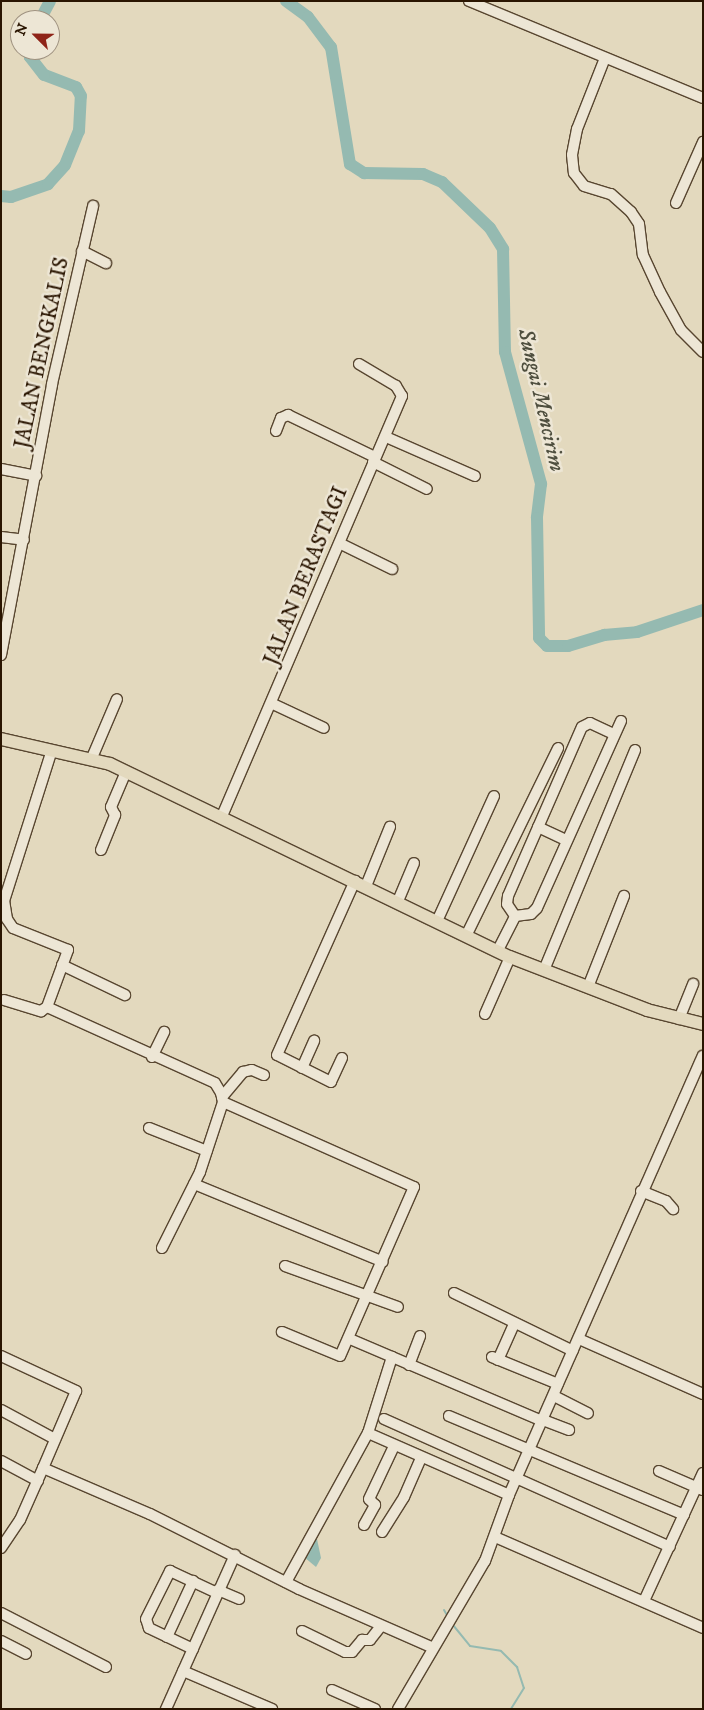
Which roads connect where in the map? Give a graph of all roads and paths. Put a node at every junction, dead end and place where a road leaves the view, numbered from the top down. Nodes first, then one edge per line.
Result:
1 (469, 1) edge
2 (605, 58) junction
3 (703, 98) edge
4 (703, 142) edge
5 (676, 203) dead end
6 (92, 206) dead end
7 (82, 251) junction
8 (106, 262) dead end
9 (703, 352) edge
10 (359, 364) dead end
11 (276, 431) dead end
12 (386, 437) junction
13 (374, 459) junction
14 (1, 469) edge
15 (36, 476) junction
16 (475, 476) dead end
17 (427, 489) dead end
18 (1, 537) edge
19 (24, 540) junction
20 (341, 544) junction
21 (392, 569) dead end
22 (4, 633) edge
23 (1, 655) edge
24 (117, 699) dead end
25 (273, 704) junction
26 (621, 721) dead end
27 (324, 728) dead end
28 (614, 734) junction
29 (1, 739) edge
30 (558, 748) dead end
31 (52, 750) junction
32 (636, 750) dead end
33 (91, 760) junction
34 (126, 772) junction
35 (494, 796) dead end
36 (222, 816) junction
37 (390, 827) dead end
38 (538, 827) junction
39 (566, 840) junction
40 (102, 850) dead end
41 (414, 863) dead end
42 (360, 884) junction
43 (624, 896) dead end
44 (398, 900) junction
45 (515, 916) junction
46 (438, 919) junction
47 (467, 934) junction
48 (498, 950) junction
49 (510, 957) junction
50 (62, 965) junction
51 (544, 970) junction
52 (693, 984) dead end
53 (588, 986) junction
54 (125, 995) dead end
55 (4, 1000) dead end
56 (47, 1007) junction
57 (485, 1014) dead end
58 (679, 1019) junction
59 (703, 1024) edge
60 (164, 1032) dead end
61 (314, 1041) dead end
62 (703, 1056) edge
63 (152, 1057) junction
64 (342, 1058) dead end
65 (302, 1068) junction
66 (264, 1075) dead end
67 (222, 1099) junction
68 (149, 1128) dead end
69 (207, 1151) junction
70 (194, 1184) junction
71 (641, 1190) junction
72 (673, 1209) dead end
73 (162, 1248) dead end
74 (383, 1262) junction
75 (285, 1266) dead end
76 (454, 1293) dead end
77 (366, 1298) junction
78 (398, 1307) dead end
79 (514, 1324) junction
80 (282, 1332) dead end
81 (420, 1336) dead end
82 (350, 1339) junction
83 (579, 1339) junction
84 (573, 1351) junction
85 (1, 1356) edge
86 (392, 1357) junction
87 (409, 1365) junction
88 (558, 1384) junction
89 (703, 1394) edge
90 (554, 1396) junction
91 (1, 1410) edge
92 (588, 1413) dead end
93 (449, 1416) dead end
94 (384, 1419) dead end
95 (542, 1420) junction
96 (569, 1430) dead end
97 (368, 1433) junction
98 (55, 1439) junction
99 (394, 1446) junction
100 (530, 1450) junction
101 (421, 1458) junction
102 (1, 1461) edge
103 (43, 1468) junction
104 (659, 1471) dead end
105 (703, 1473) edge
106 (38, 1480) junction
107 (516, 1480) junction
108 (699, 1489) edge
109 (509, 1495) junction
110 (684, 1515) junction
111 (364, 1525) dead end
112 (382, 1532) dead end
113 (495, 1537) junction
114 (670, 1547) junction
115 (1, 1548) edge
116 (235, 1555) junction
117 (193, 1581) junction
118 (286, 1582) junction
119 (218, 1591) junction
120 (239, 1600) dead end
121 (644, 1601) junction
122 (1, 1613) edge
123 (381, 1626) junction
124 (703, 1628) edge
125 (302, 1631) dead end
126 (167, 1637) junction
127 (1, 1641) edge
128 (431, 1647) junction
129 (194, 1649) junction
130 (26, 1654) dead end
131 (106, 1667) dead end
132 (183, 1671) junction
133 (332, 1690) dead end
134 (166, 1709) edge
135 (272, 1709) edge
136 (375, 1709) edge
137 (398, 1709) edge

1 - 2 street
2 - 3 street
2 - 9 street
4 - 5 street
6 - 7 street, JALAN BENGKALIS
7 - 8 street
7 - 15 street, JALAN BENGKALIS
10 - 12 street, JALAN BERASTAGI
11 - 13 street
12 - 13 street, JALAN BERASTAGI
12 - 16 street
13 - 17 street
13 - 20 street, JALAN BERASTAGI
14 - 15 street
15 - 19 street, JALAN BENGKALIS
18 - 19 street
19 - 22 street, JALAN BENGKALIS
20 - 21 street
20 - 25 street, JALAN BERASTAGI
22 - 23 street, JALAN BENGKALIS
24 - 33 street
25 - 27 street
25 - 36 street, JALAN BERASTAGI
26 - 28 street
28 - 38 street
28 - 39 street
29 - 31 main road
30 - 47 street
31 - 33 main road
31 - 50 street
32 - 51 street
33 - 34 main road
34 - 36 main road
34 - 40 street
35 - 46 street
36 - 42 main road
37 - 42 street
38 - 39 street
38 - 45 street
39 - 45 street
41 - 44 street
42 - 44 main road
42 - 65 street
43 - 53 street
44 - 46 main road
45 - 48 street
46 - 47 main road
47 - 48 main road
48 - 49 main road
49 - 51 main road
49 - 57 street
50 - 54 street
50 - 56 street
51 - 53 main road
52 - 58 street
53 - 58 main road
55 - 56 street
56 - 63 street
58 - 59 main road
60 - 63 street
61 - 65 street
62 - 71 street
63 - 67 street
64 - 65 street
66 - 67 street
67 - 69 street
67 - 74 street
68 - 69 street
69 - 70 street
70 - 73 street
70 - 74 street
71 - 72 street
71 - 83 street
74 - 77 street
75 - 77 street
76 - 79 street
77 - 78 street
77 - 82 street
79 - 84 street
79 - 88 street
80 - 82 street
81 - 87 street
82 - 86 street
83 - 84 street
83 - 89 street
84 - 88 street
85 - 98 street
86 - 87 street
86 - 97 street
87 - 95 street
88 - 90 street
90 - 92 street
90 - 95 street
91 - 98 street
93 - 100 street
94 - 107 street
95 - 96 street
95 - 100 street
97 - 99 street
97 - 118 street
98 - 103 street
99 - 101 street
99 - 111 street
100 - 107 street
100 - 110 street
101 - 109 street
101 - 112 street
102 - 106 street
103 - 106 street
103 - 116 street
104 - 108 street
105 - 108 street
106 - 115 street
107 - 109 street
107 - 114 street
108 - 110 street
109 - 113 street
110 - 114 street
113 - 121 street
113 - 128 street
114 - 121 street
116 - 118 street
116 - 119 street
117 - 119 street
117 - 126 street
117 - 126 street
118 - 123 street
119 - 120 street
119 - 129 street
121 - 124 street
122 - 131 street
123 - 125 street
123 - 128 street
126 - 129 street
127 - 130 street
128 - 137 street
129 - 132 street
132 - 134 street
132 - 135 street
133 - 136 street

